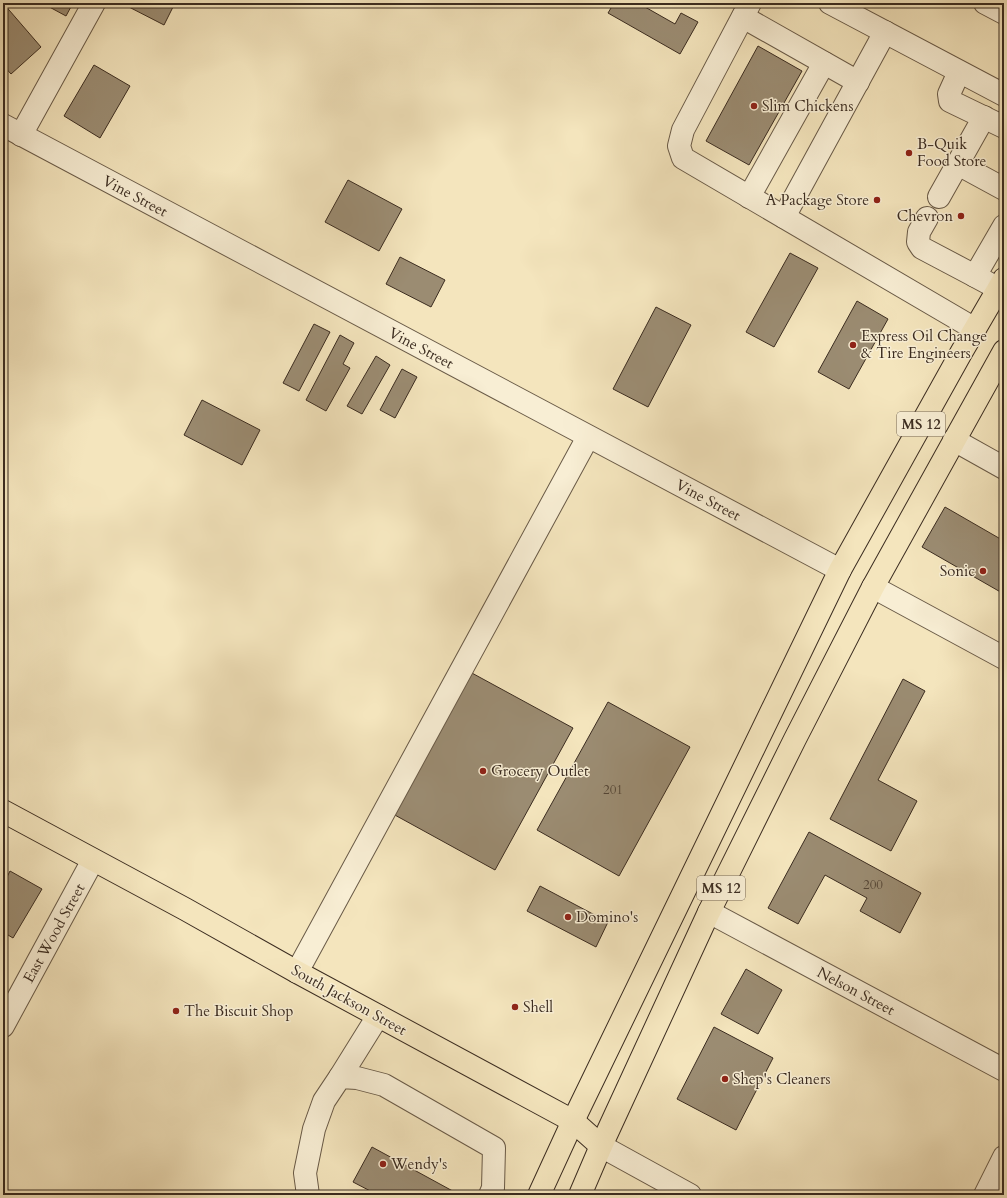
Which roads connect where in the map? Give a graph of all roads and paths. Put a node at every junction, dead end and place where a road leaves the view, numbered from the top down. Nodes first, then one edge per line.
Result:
1 (94, 3) edge
2 (985, 3) edge
3 (839, 5) edge
4 (747, 10) edge
5 (1004, 13) edge
6 (885, 32) junction
7 (824, 63) junction
8 (959, 72) junction
9 (858, 82) junction
10 (1004, 95) edge
11 (998, 122) edge
12 (12, 130) edge
13 (958, 164) junction
14 (1004, 189) edge
15 (749, 197) junction
16 (939, 197) dead end
17 (784, 217) junction
18 (927, 218) dead end
19 (1004, 226) edge
20 (975, 276) junction
21 (1001, 284) edge
22 (975, 329) junction
23 (1002, 362) edge
24 (588, 437) junction
25 (954, 440) junction
26 (1004, 468) edge
27 (840, 570) junction
28 (873, 587) junction
29 (1004, 658) edge
30 (3, 811) edge
31 (93, 860) junction
32 (709, 912) junction
33 (297, 972) junction
34 (378, 1016) junction
35 (3, 1026) edge
36 (1004, 1070) edge
37 (340, 1076) junction
38 (573, 1122) junction
39 (601, 1146) junction
40 (1004, 1157) edge
41 (496, 1193) edge
42 (308, 1195) edge
43 (540, 1195) edge
44 (580, 1195) edge
45 (690, 1195) edge
46 (986, 1195) edge

1 - 12 street
2 - 5 street
3 - 6 street
4 - 7 street
4 - 15 street
6 - 8 street
6 - 9 street
7 - 9 street
7 - 15 street
8 - 10 street
8 - 11 street
9 - 17 street
11 - 13 street
12 - 24 street, Vine Street
13 - 14 street
13 - 16 street
15 - 17 street
17 - 22 street
18 - 20 street
19 - 20 street
20 - 21 street
21 - 22 main road, MS 12
22 - 27 main road, MS 12
23 - 25 main road, MS 12 / MS 12
24 - 27 street, Vine Street
24 - 33 street
25 - 26 street
25 - 28 main road, MS 12 / MS 12
27 - 38 main road, MS 12
28 - 29 street
28 - 32 main road, MS 12 / MS 12
30 - 31 main road, South Jackson Street
31 - 33 main road, South Jackson Street
31 - 35 street, East Wood Street
32 - 36 street, Nelson Street
32 - 39 main road, MS 12 / MS 12
33 - 34 main road, South Jackson Street
34 - 37 street
34 - 38 main road, South Jackson Street
37 - 41 street
37 - 42 street
38 - 39 main road, South Jackson Street
38 - 43 main road, MS 12
39 - 44 main road, MS 12 / MS 12
39 - 45 street, South Jackson Street
40 - 46 street

